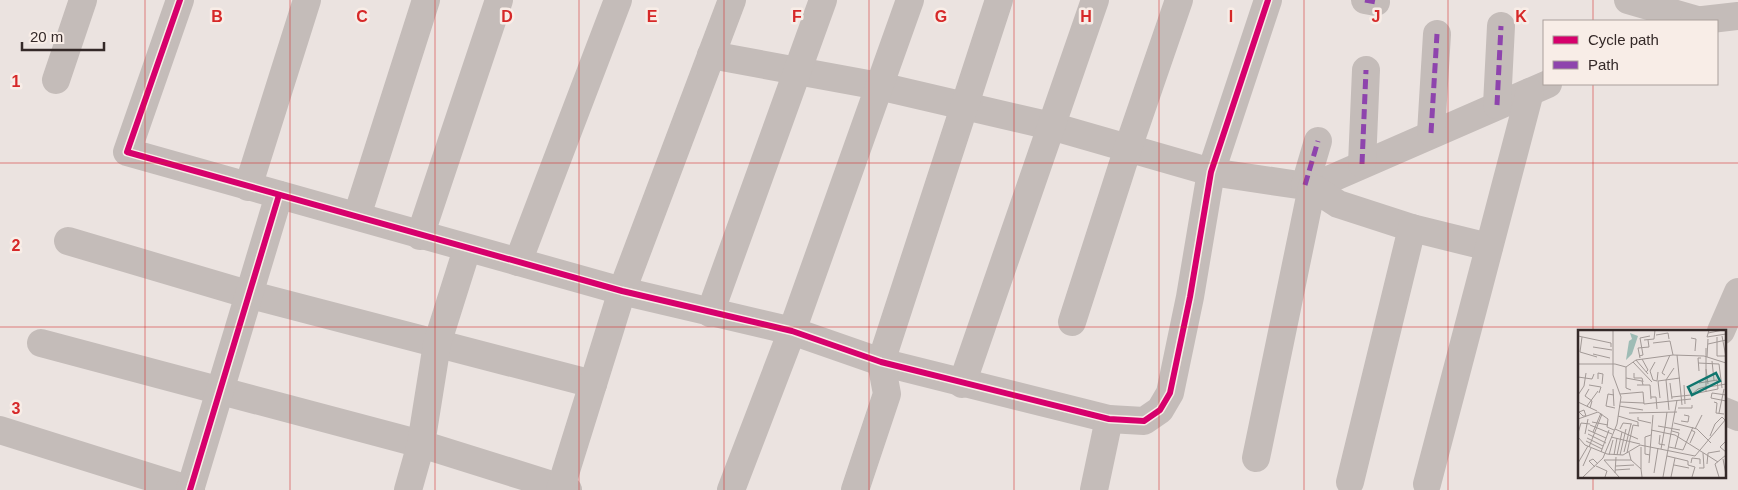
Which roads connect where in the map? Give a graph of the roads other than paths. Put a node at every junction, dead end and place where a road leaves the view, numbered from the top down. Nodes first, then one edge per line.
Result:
1 (83, 0) edge
2 (180, 0) edge
3 (307, 0) edge
4 (426, 0) edge
5 (499, 0) edge
6 (618, 0) edge
7 (823, 0) edge
8 (910, 0) edge
9 (1000, 0) edge
10 (1095, 0) edge
11 (1179, 0) edge
12 (1268, 0) edge
13 (1628, 0) edge
14 (725, 2) edge
15 (1738, 16) edge
16 (1693, 20) edge
17 (1704, 20) edge
18 (1501, 26) dead end
19 (1436, 34) dead end
20 (711, 55) junction
21 (1366, 70) dead end
22 (797, 71) junction
23 (56, 80) dead end
24 (879, 86) junction
25 (1539, 88) edge
26 (1497, 105) junction
27 (964, 107) junction
28 (1051, 126) junction
29 (1431, 133) junction
30 (1318, 141) dead end
31 (1128, 148) junction
32 (1362, 164) junction
33 (1211, 172) junction
34 (1309, 186) junction
35 (248, 187) junction
36 (279, 195) junction
37 (357, 216) junction
38 (1412, 228) junction
39 (420, 236) junction
40 (68, 242) dead end
41 (1489, 247) junction
42 (468, 249) junction
43 (518, 262) junction
44 (622, 291) junction
45 (1738, 292) edge
46 (247, 294) junction
47 (710, 313) junction
48 (1072, 322) dead end
49 (1721, 330) edge
50 (792, 331) junction
51 (41, 343) dead end
52 (437, 344) junction
53 (881, 362) junction
54 (593, 384) junction
55 (962, 384) junction
56 (219, 391) junction
57 (1726, 412) edge
58 (1738, 417) edge
59 (1109, 419) junction
60 (0, 430) edge
61 (421, 444) junction
62 (1256, 458) dead end
63 (1350, 482) dead end
64 (1427, 484) dead end
65 (563, 489) edge
66 (190, 490) edge
67 (408, 490) edge
68 (732, 490) edge
69 (855, 490) edge
70 (1094, 490) edge

1 - 23 street
2 - 35 street
3 - 35 street
4 - 37 street
5 - 39 street
6 - 43 street
7 - 22 street
8 - 24 street
9 - 27 street
10 - 28 street
11 - 31 street
12 - 33 street
13 - 16 street
14 - 20 street
15 - 17 street
18 - 26 street
19 - 29 street
20 - 22 street
20 - 44 street
21 - 32 street
22 - 24 street
22 - 47 street
24 - 27 street
24 - 50 street
25 - 26 street
25 - 41 street
26 - 29 street
27 - 28 street
27 - 53 street
28 - 31 street
28 - 55 street
29 - 32 street
30 - 34 street
31 - 33 street
31 - 48 street
32 - 34 street
33 - 34 street
33 - 59 street
34 - 38 street
34 - 62 street
35 - 36 street
36 - 37 street
36 - 46 street
37 - 39 street
38 - 41 street
38 - 63 street
39 - 42 street
40 - 46 street
41 - 64 street
42 - 43 street
42 - 52 street
43 - 44 street
44 - 47 street
44 - 54 street
45 - 49 street
46 - 52 street
46 - 56 street
47 - 50 street
50 - 53 street
50 - 68 street
51 - 56 street
52 - 54 street
52 - 61 street
53 - 55 street
53 - 69 street
54 - 65 street
55 - 59 street
56 - 61 street
56 - 66 street
57 - 58 street
59 - 70 street
60 - 66 street
61 - 65 street
61 - 67 street

